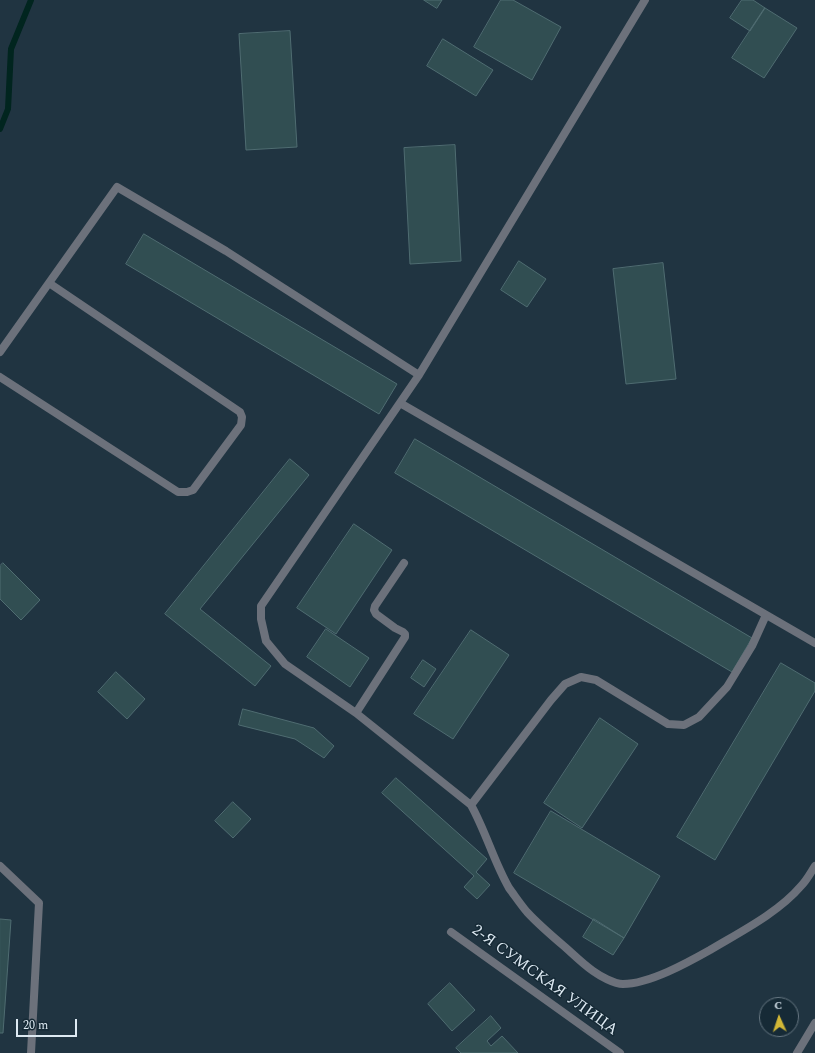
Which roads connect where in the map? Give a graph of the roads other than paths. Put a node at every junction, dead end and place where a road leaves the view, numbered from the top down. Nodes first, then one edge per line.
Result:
1 (645, 0) edge
2 (49, 283) junction
3 (0, 352) edge
4 (419, 375) junction
5 (0, 377) edge
6 (400, 403) junction
7 (404, 563) dead end
8 (766, 615) junction
9 (815, 643) edge
10 (356, 713) junction
11 (471, 805) junction
12 (0, 866) edge
13 (815, 866) edge
14 (451, 932) dead end
15 (815, 1023) edge
16 (31, 1053) edge
17 (620, 1053) edge
18 (797, 1053) edge

1 - 4 street
2 - 3 street
2 - 4 street
2 - 5 street
4 - 6 street
6 - 8 street
6 - 10 street
7 - 10 street
8 - 9 street
8 - 11 street
10 - 11 street
11 - 13 street
12 - 16 street
14 - 17 street, 2-Я СУМСКАЯ УЛИЦА
15 - 18 street

